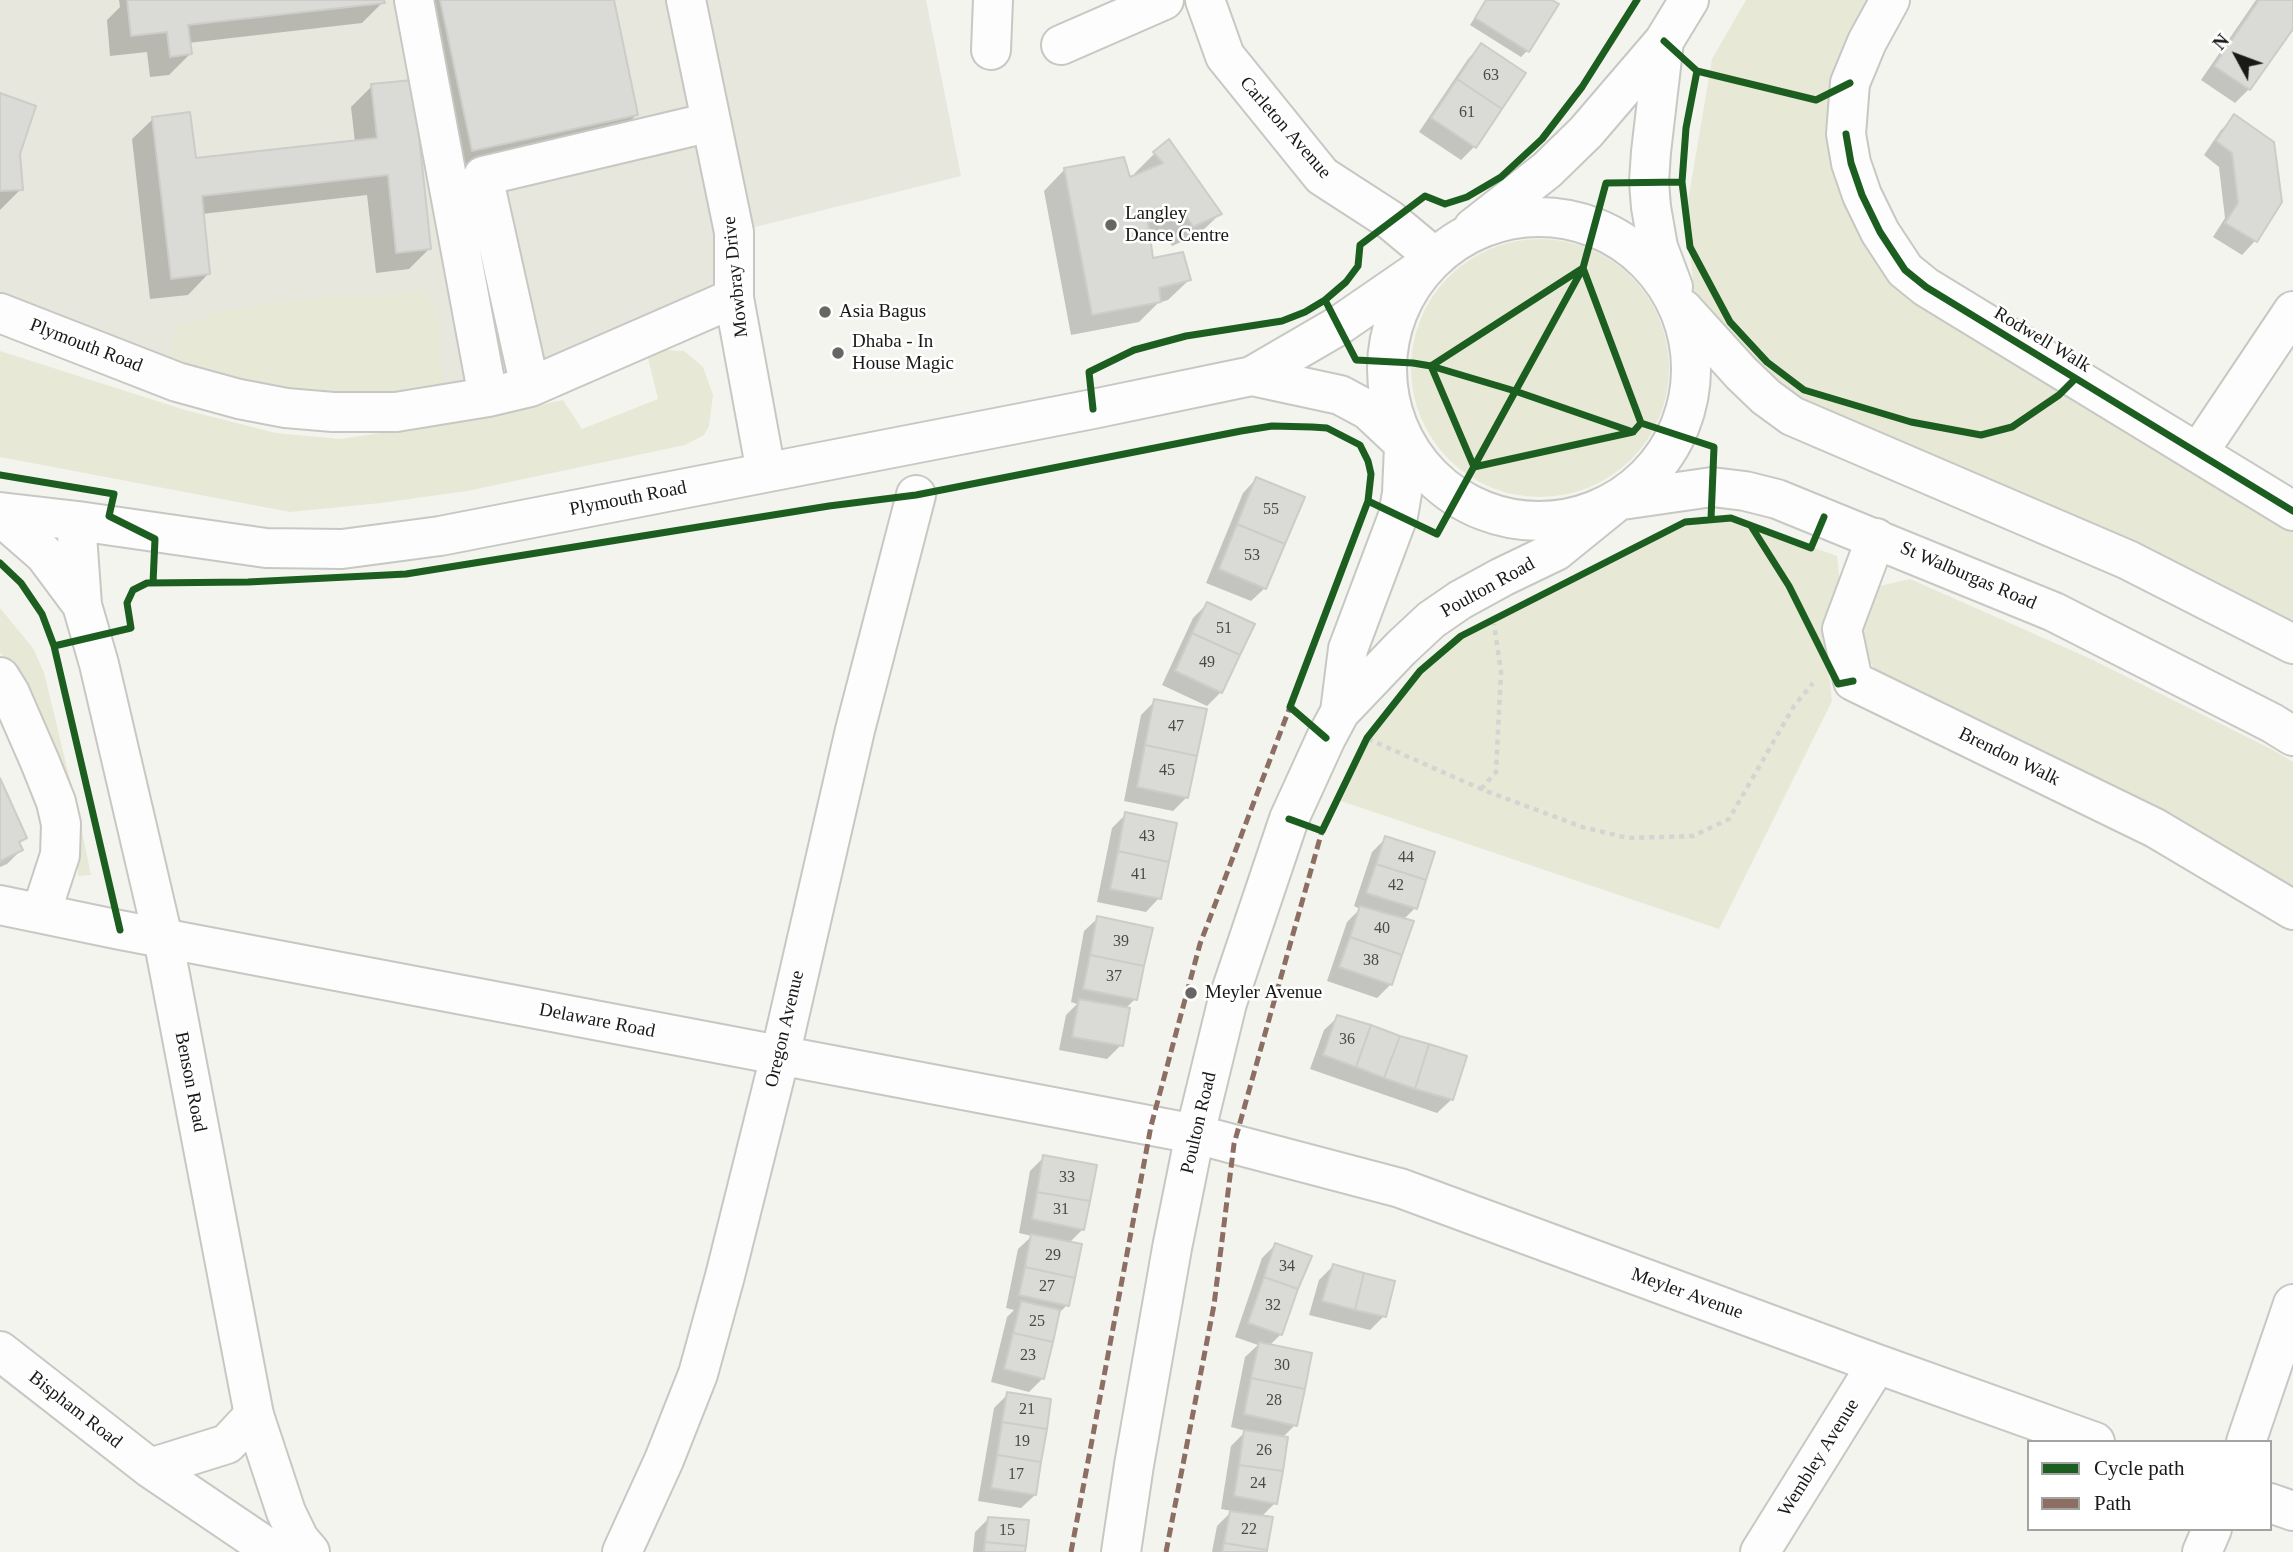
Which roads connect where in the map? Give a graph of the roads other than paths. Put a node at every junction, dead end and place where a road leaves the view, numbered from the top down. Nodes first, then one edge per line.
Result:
1 (414, 0) edge
2 (686, 0) edge
3 (993, 0) edge
4 (1164, 0) edge
5 (1205, 0) edge
6 (1689, 0) edge
7 (1890, 0) edge
8 (1664, 41) junction
9 (1061, 44) dead end
10 (991, 50) dead end
11 (711, 122) junction
12 (1463, 236) junction
13 (1423, 264) junction
14 (734, 298) junction
15 (1679, 303) junction
16 (2293, 312) edge
17 (0, 313) edge
18 (1252, 376) junction
19 (530, 387) junction
20 (488, 397) junction
21 (1402, 444) junction
22 (2198, 453) junction
23 (766, 472) junction
24 (916, 495) dead end
25 (1618, 502) junction
26 (2293, 512) edge
27 (0, 514) edge
28 (76, 521) junction
29 (1876, 538) junction
30 (82, 605) junction
31 (2293, 644) edge
32 (0, 677) edge
33 (1340, 712) junction
34 (2293, 736) edge
35 (0, 905) edge
36 (2293, 910) edge
37 (41, 912) junction
38 (163, 937) junction
39 (779, 1056) junction
40 (1195, 1134) junction
41 (2293, 1304) edge
42 (0, 1351) edge
43 (1877, 1364) junction
44 (254, 1415) junction
45 (2089, 1440) edge
46 (2247, 1440) edge
47 (150, 1468) junction
48 (2272, 1504) edge
49 (2293, 1511) edge
50 (2211, 1531) edge
51 (274, 1552) edge
52 (310, 1552) edge
53 (622, 1552) edge
54 (1121, 1552) edge
55 (1760, 1552) edge
56 (2202, 1552) edge

1 - 20 street
2 - 11 street, Mowbray Drive
3 - 10 street
4 - 9 street
5 - 13 street, Carleton Avenue
6 - 8 street
7 - 22 street, Rodwell Walk
8 - 12 street
8 - 15 street
11 - 14 street, Mowbray Drive
11 - 19 street
12 - 13 street, Plymouth Road
12 - 15 street
13 - 18 street, Plymouth Road
13 - 21 street
14 - 19 street, Plymouth Road
14 - 23 street, Mowbray Drive
15 - 25 street, Poulton Road
15 - 31 street
16 - 22 street
17 - 20 street, Plymouth Road
18 - 21 street, Plymouth Road
18 - 23 street, Plymouth Road
19 - 20 street, Plymouth Road
21 - 25 street, St Walburgas Road
21 - 33 street, Poulton Road
22 - 26 street, Rodwell Walk
23 - 28 street, Plymouth Road
24 - 39 street, Oregon Avenue
25 - 29 street, St Walburgas Road
25 - 33 street, Poulton Road
27 - 28 street, Plymouth Road
27 - 30 street, Benson Road
28 - 30 street, Benson Road
29 - 34 street, St Walburgas Road
29 - 36 street, Brendon Walk
30 - 38 street, Benson Road
32 - 37 street
33 - 40 street, Poulton Road
35 - 37 street, Delaware Road
37 - 38 street, Delaware Road
38 - 39 street, Delaware Road
38 - 44 street, Benson Road
39 - 40 street, Delaware Road
39 - 53 street, Oregon Avenue
40 - 43 street, Meyler Avenue
40 - 54 street, Poulton Road
41 - 46 street
42 - 47 street, Bispham Road
43 - 45 street, Meyler Avenue
43 - 55 street, Wembley Avenue
44 - 47 street
44 - 52 street, Benson Road
47 - 51 street, Bispham Road
48 - 49 street
50 - 56 street

